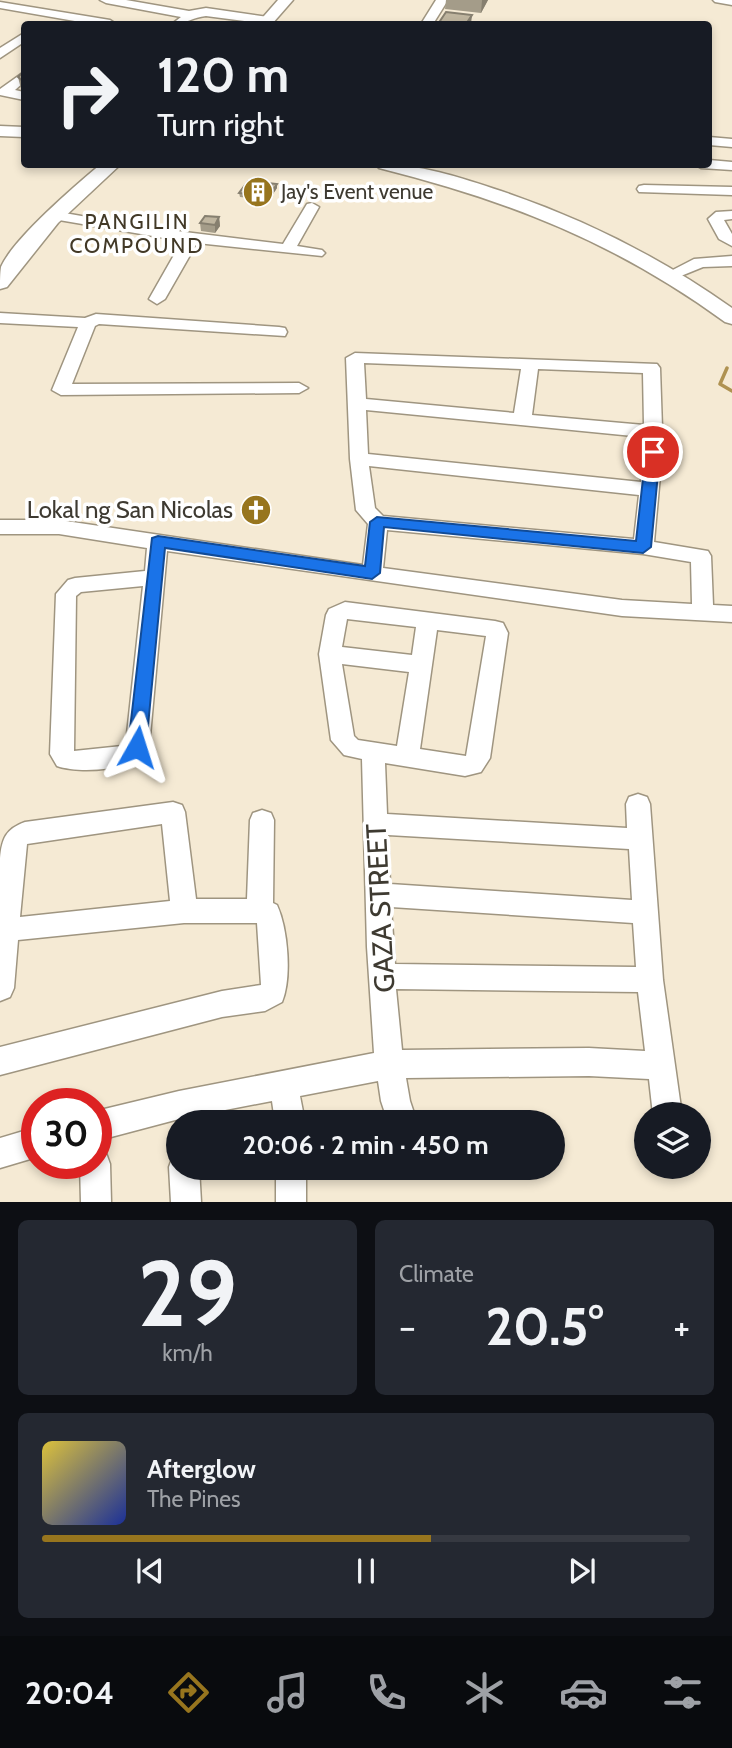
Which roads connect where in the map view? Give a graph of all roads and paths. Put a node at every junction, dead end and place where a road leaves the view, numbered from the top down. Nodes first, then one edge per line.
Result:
1 (106, 0) edge
2 (286, 0) edge
3 (442, 0) edge
4 (719, 0) edge
5 (732, 2) edge
6 (0, 5) edge
7 (57, 15) junction
8 (190, 15) junction
9 (47, 21) edge
10 (92, 21) edge
11 (182, 21) edge
12 (255, 21) edge
13 (268, 21) edge
14 (429, 21) edge
15 (0, 37) edge
16 (21, 39) edge
17 (21, 40) edge
18 (0, 54) edge
19 (21, 79) edge
20 (21, 95) edge
21 (0, 131) edge
22 (21, 132) edge
23 (712, 141) edge
24 (732, 143) edge
25 (712, 165) edge
26 (732, 166) edge
27 (107, 168) edge
28 (400, 168) edge
29 (644, 189) dead end
30 (732, 191) edge
31 (312, 207) dead end
32 (53, 215) junction
33 (732, 215) edge
34 (193, 236) junction
35 (732, 241) edge
36 (288, 248) junction
37 (317, 253) dead end
38 (732, 261) edge
39 (671, 275) junction
40 (0, 283) edge
41 (157, 299) dead end
42 (0, 318) edge
43 (732, 318) edge
44 (88, 323) junction
45 (279, 332) dead end
46 (530, 364) junction
47 (299, 388) dead end
48 (357, 404) junction
49 (522, 420) junction
50 (654, 432) junction
51 (359, 459) junction
52 (651, 490) junction
53 (377, 522) junction
54 (0, 527) edge
55 (158, 541) junction
56 (643, 547) junction
57 (372, 573) junction
58 (155, 576) junction
59 (704, 613) junction
60 (732, 614) edge
61 (428, 620) junction
62 (330, 654) junction
63 (422, 665) junction
64 (373, 751) junction
65 (407, 757) junction
66 (638, 804) dead end
67 (262, 820) dead end
68 (376, 824) junction
69 (639, 839) junction
70 (379, 895) junction
71 (184, 911) junction
72 (260, 911) junction
73 (644, 912) junction
74 (3, 930) edge
75 (382, 976) junction
76 (650, 980) junction
77 (0, 988) edge
78 (0, 1061) edge
79 (391, 1064) junction
80 (662, 1066) junction
81 (284, 1085) junction
82 (666, 1102) edge
83 (191, 1110) edge
84 (288, 1110) edge
85 (397, 1110) edge
86 (166, 1115) edge
87 (112, 1124) edge
88 (21, 1147) edge
89 (0, 1153) edge
90 (95, 1179) edge
91 (185, 1180) edge
92 (291, 1180) edge
93 (96, 1202) edge
94 (186, 1202) edge
95 (291, 1202) edge

1 - 8 street
2 - 13 main road
3 - 14 street
4 - 5 street
6 - 7 street
7 - 9 street
7 - 10 street
8 - 11 street
8 - 12 street
15 - 16 street
17 - 18 street
19 - 20 street
21 - 22 main road
23 - 24 street
25 - 26 street
27 - 32 main road
28 - 39 main road
29 - 30 street
31 - 36 street
32 - 34 street
32 - 40 main road
33 - 35 street
34 - 36 street
34 - 41 street
36 - 37 street
38 - 39 street
39 - 43 main road
42 - 44 street
44 - 45 street
44 - 47 street
46 - 48 street
46 - 49 street
46 - 50 street
48 - 49 street
48 - 51 street
49 - 50 street
50 - 52 street
51 - 52 street
51 - 53 street
52 - 56 street
53 - 56 street
53 - 57 street
54 - 55 street
55 - 57 street
55 - 58 street
56 - 59 street
57 - 59 street
58 - 58 street
59 - 60 street
61 - 62 street
61 - 63 street
61 - 65 street
62 - 63 street
62 - 64 street
63 - 65 street
64 - 65 street
64 - 68 street, GAZA STREET
66 - 69 street
67 - 72 street
68 - 69 street
68 - 70 street, GAZA STREET
69 - 73 street
70 - 73 street
70 - 75 street, GAZA STREET
71 - 72 street
71 - 74 street
71 - 74 street
72 - 78 street
73 - 76 street
74 - 77 street
75 - 76 street
75 - 79 street, GAZA STREET
76 - 80 street
79 - 80 street
79 - 81 street
79 - 85 street, GAZA STREET
80 - 82 street
81 - 83 street
81 - 84 street
86 - 87 street
88 - 89 street
90 - 93 street
91 - 94 street
92 - 95 street

